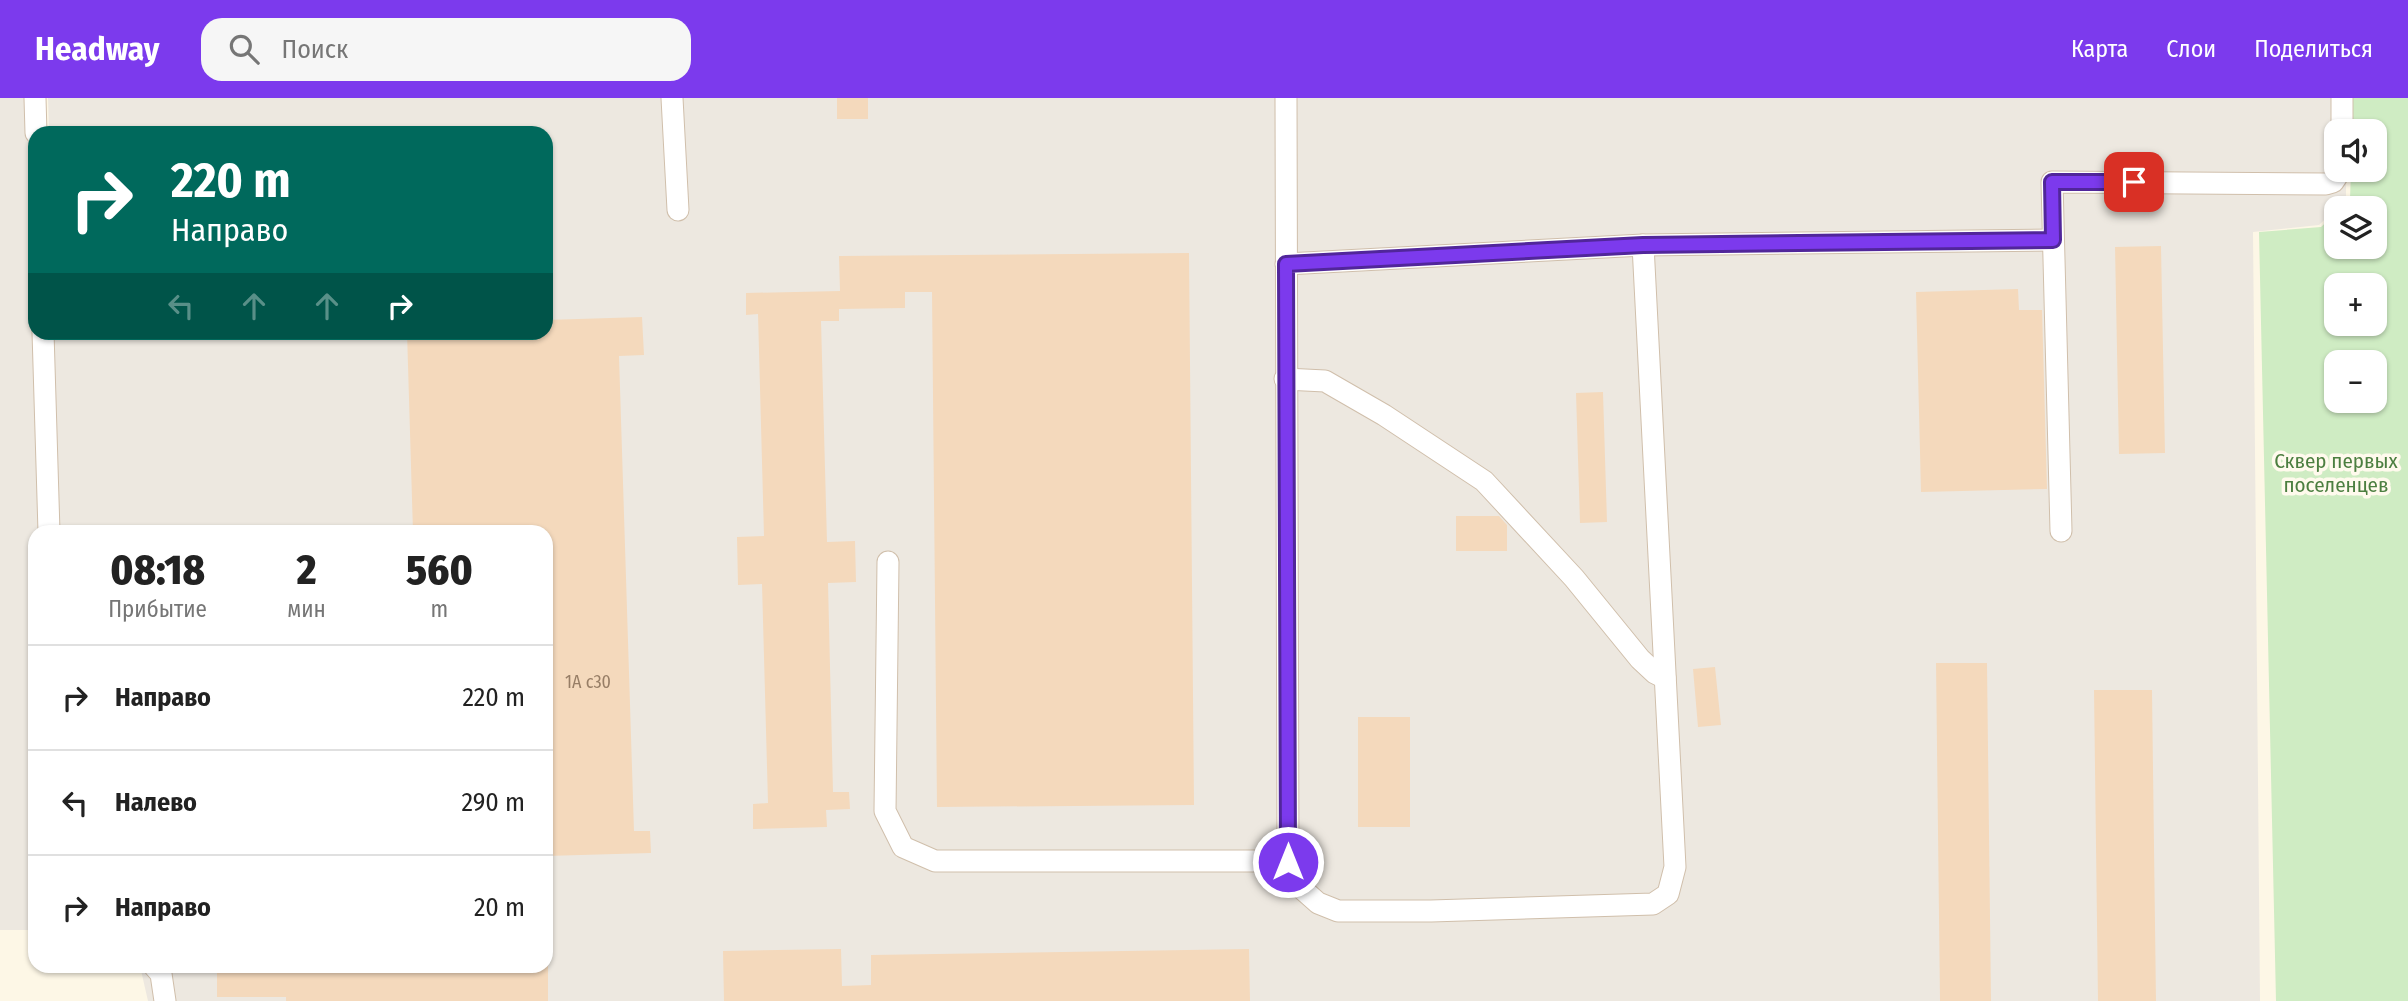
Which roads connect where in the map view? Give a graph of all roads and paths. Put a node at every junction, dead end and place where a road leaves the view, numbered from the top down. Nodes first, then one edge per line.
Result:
1 (35, 98) edge
2 (672, 98) edge
3 (1286, 98) edge
4 (2342, 98) edge
5 (2342, 119) edge
6 (36, 126) edge
7 (2333, 182) edge
8 (678, 210) dead end
9 (2053, 240) junction
10 (1643, 245) junction
11 (1286, 264) junction
12 (43, 340) edge
13 (1285, 379) junction
14 (49, 525) edge
15 (2061, 531) dead end
16 (888, 562) dead end
17 (1665, 678) junction
18 (1288, 862) junction
19 (160, 973) edge
20 (165, 1001) edge

1 - 6 street
2 - 8 street
3 - 11 street
4 - 5 street
7 - 9 street
9 - 10 street
9 - 15 street
10 - 11 street
10 - 17 street
11 - 13 street
12 - 14 street
13 - 17 street
13 - 18 street
16 - 18 street
17 - 18 street
19 - 20 street

